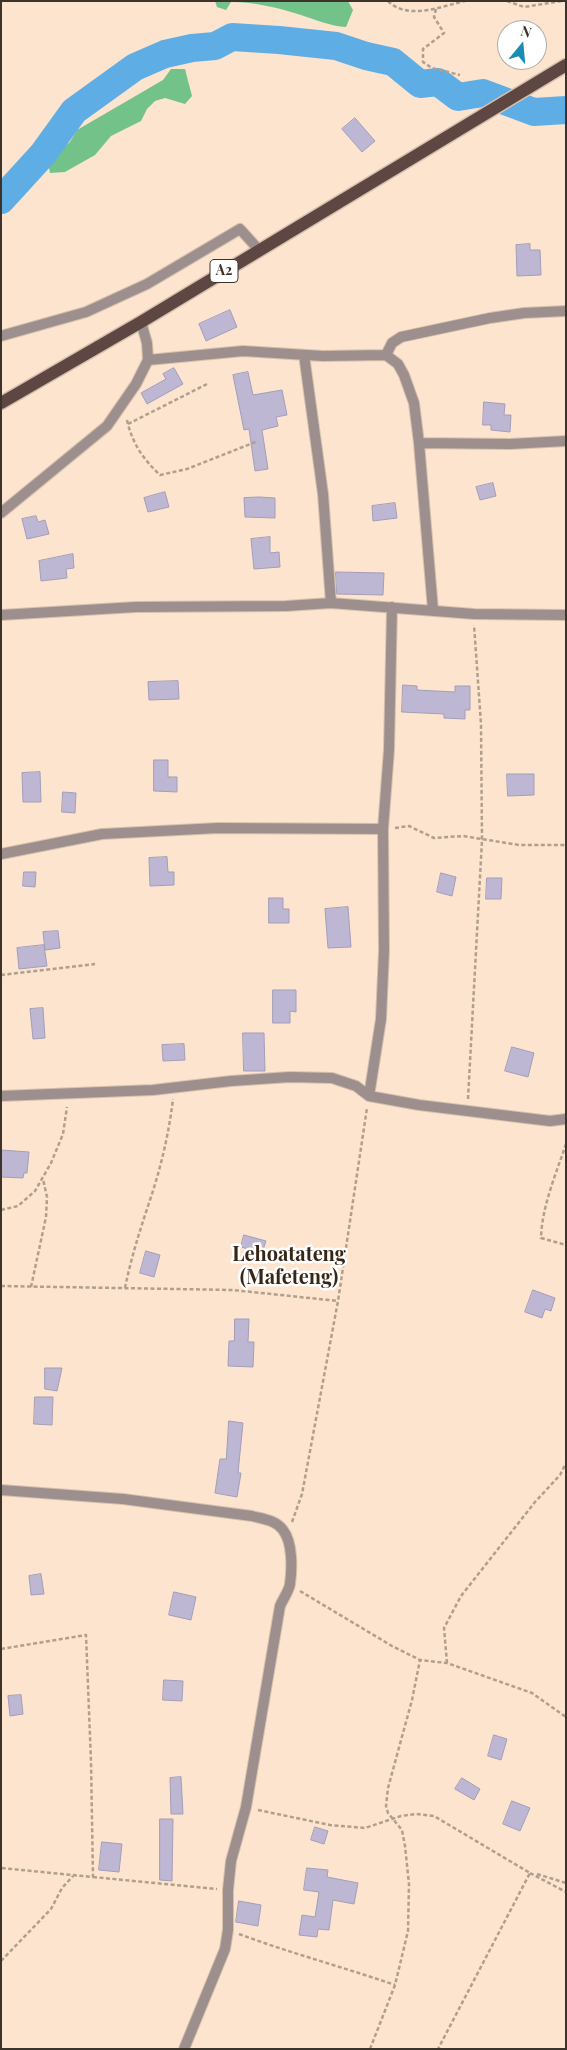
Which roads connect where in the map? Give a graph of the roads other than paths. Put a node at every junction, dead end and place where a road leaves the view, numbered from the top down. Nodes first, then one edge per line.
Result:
1 (566, 65) edge
2 (259, 250) junction
3 (566, 312) edge
4 (141, 322) junction
5 (1, 336) edge
6 (304, 355) junction
7 (386, 356) junction
8 (148, 360) junction
9 (1, 403) edge
10 (566, 441) edge
11 (419, 443) junction
12 (1, 513) edge
13 (331, 603) junction
14 (392, 607) junction
15 (432, 610) junction
16 (1, 615) edge
17 (566, 615) edge
18 (383, 829) junction
19 (1, 854) edge
20 (1, 1096) edge
21 (369, 1096) junction
22 (566, 1119) edge
23 (1, 1490) edge
24 (184, 2049) edge

1 - 2 main road, A2
2 - 4 main road, A2
2 - 5 street
3 - 7 street
4 - 8 street
4 - 9 main road, A2
6 - 7 street
6 - 8 street
6 - 13 street
7 - 11 street
8 - 12 street
10 - 11 street
11 - 15 street
13 - 14 street
13 - 16 street
14 - 15 street
14 - 18 street
15 - 17 street
18 - 19 street
18 - 21 street
20 - 21 street
21 - 22 street
23 - 24 street

